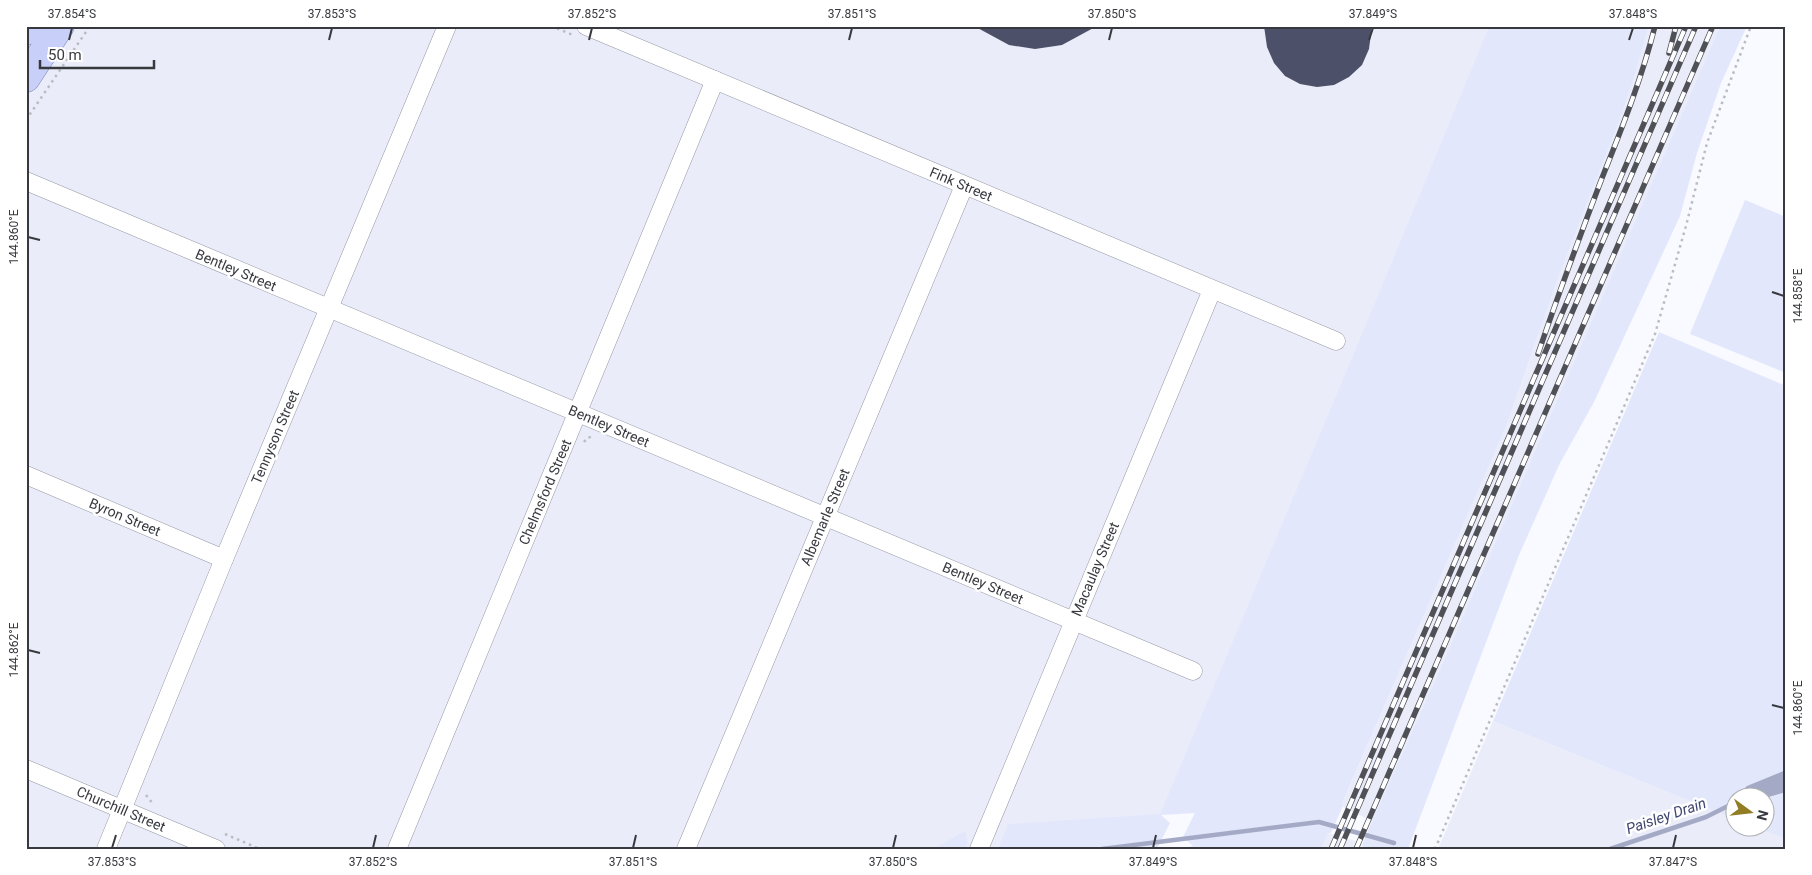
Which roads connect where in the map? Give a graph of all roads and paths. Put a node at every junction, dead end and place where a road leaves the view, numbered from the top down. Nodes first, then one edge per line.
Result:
1 (30, 26) edge
2 (60, 26) edge
3 (90, 26) edge
4 (447, 26) edge
5 (552, 26) edge
6 (1751, 26) edge
7 (26, 31) edge
8 (582, 32) edge
9 (26, 78) edge
10 (715, 80) junction
11 (26, 120) edge
12 (26, 181) edge
13 (964, 186) junction
14 (1212, 290) junction
15 (328, 308) junction
16 (1336, 342) dead end
17 (578, 413) junction
18 (594, 436) dead end
19 (584, 443) dead end
20 (26, 475) edge
21 (825, 518) junction
22 (224, 558) junction
23 (1074, 621) junction
24 (1192, 671) dead end
25 (26, 769) edge
26 (145, 792) dead end
27 (153, 804) dead end
28 (122, 809) junction
29 (106, 849) edge
30 (216, 849) edge
31 (397, 849) edge
32 (686, 849) edge
33 (980, 849) edge
34 (1435, 849) edge

1 - 7 main road
2 - 9 main road
3 - 11 path
4 - 15 street, Tennyson Street
5 - 8 path
6 - 34 path
8 - 10 street, Fink Street
10 - 13 street, Fink Street
10 - 17 street, Chelmsford Street
12 - 15 street, Bentley Street
13 - 14 street, Fink Street
13 - 21 street, Albemarle Street
14 - 16 street, Fink Street
14 - 23 street, Macaulay Street
15 - 17 street, Bentley Street
15 - 22 street, Tennyson Street
17 - 21 street, Bentley Street
17 - 31 street, Chelmsford Street
18 - 19 path
20 - 22 street, Byron Street
21 - 23 street, Bentley Street
21 - 32 street, Albemarle Street
22 - 28 street, Tennyson Street
23 - 24 street, Bentley Street
23 - 33 street, Macaulay Street
25 - 28 street, Churchill Street
26 - 27 path
28 - 29 street, Tennyson Street
28 - 30 street, Churchill Street

